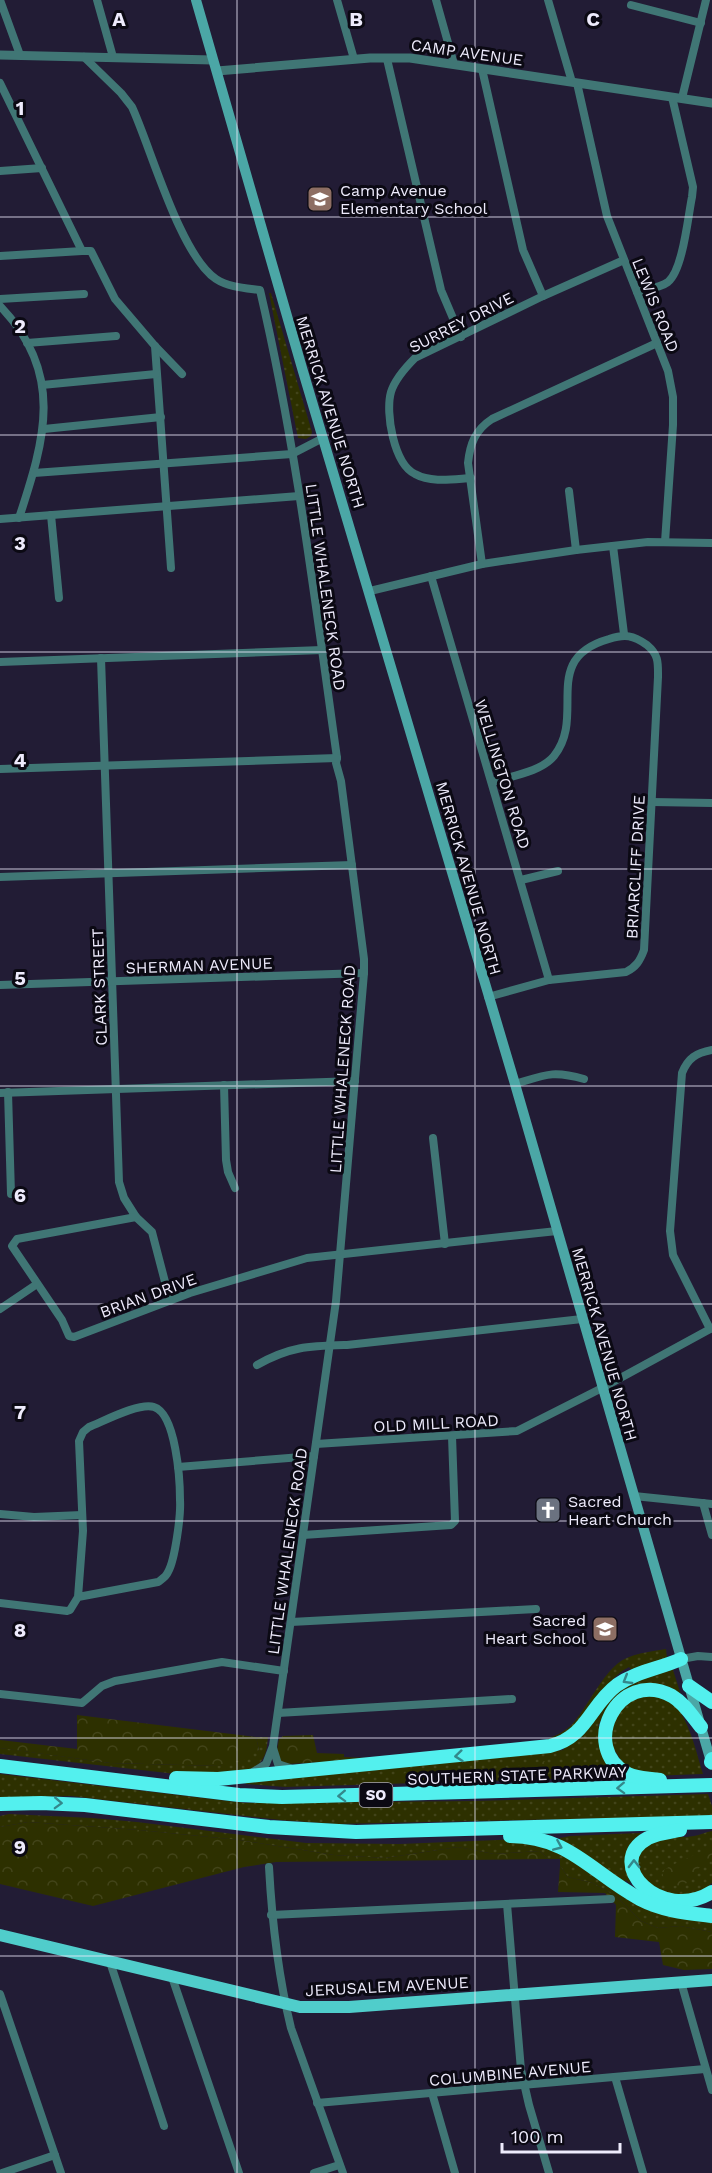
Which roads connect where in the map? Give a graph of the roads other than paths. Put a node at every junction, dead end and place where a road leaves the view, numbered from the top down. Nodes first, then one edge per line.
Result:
1 (0, 0) edge
2 (97, 0) edge
3 (196, 0) edge
4 (337, 0) edge
5 (436, 0) edge
6 (548, 0) edge
7 (706, 0) edge
8 (631, 5) dead end
9 (701, 22) junction
10 (0, 55) edge
11 (20, 55) junction
12 (84, 57) junction
13 (113, 57) junction
14 (387, 58) junction
15 (354, 59) junction
16 (213, 60) junction
17 (454, 64) junction
18 (482, 69) junction
19 (216, 71) junction
20 (0, 83) edge
21 (574, 83) junction
22 (677, 98) junction
23 (712, 102) edge
24 (42, 168) junction
25 (0, 171) edge
26 (82, 251) junction
27 (0, 256) edge
28 (624, 260) junction
29 (637, 292) junction
30 (84, 294) dead end
31 (543, 296) junction
32 (0, 299) edge
33 (0, 306) edge
34 (116, 336) dead end
35 (461, 337) junction
36 (27, 343) junction
37 (657, 343) junction
38 (155, 346) junction
39 (156, 374) junction
40 (182, 374) dead end
41 (42, 385) junction
42 (161, 417) junction
43 (44, 429) junction
44 (323, 438) junction
45 (292, 454) junction
46 (164, 463) junction
47 (34, 473) junction
48 (471, 478) junction
49 (569, 491) dead end
50 (299, 496) junction
51 (167, 506) junction
52 (0, 513) edge
53 (51, 515) junction
54 (19, 518) junction
55 (4, 519) edge
56 (665, 542) junction
57 (712, 543) edge
58 (613, 546) junction
59 (576, 550) junction
60 (482, 564) junction
61 (171, 568) dead end
62 (431, 576) junction
63 (370, 591) junction
64 (59, 598) dead end
65 (624, 634) junction
66 (322, 650) junction
67 (101, 658) junction
68 (0, 662) edge
69 (337, 758) junction
70 (105, 766) junction
71 (0, 769) edge
72 (492, 782) junction
73 (652, 802) junction
74 (712, 803) edge
75 (352, 865) junction
76 (558, 871) dead end
77 (108, 873) junction
78 (0, 877) edge
79 (520, 880) junction
80 (364, 973) junction
81 (549, 980) junction
82 (112, 981) junction
83 (0, 985) edge
84 (488, 997) junction
85 (712, 1050) edge
86 (584, 1079) dead end
87 (355, 1081) junction
88 (515, 1084) junction
89 (224, 1085) junction
90 (116, 1089) junction
91 (4, 1092) edge
92 (433, 1138) dead end
93 (235, 1188) dead end
94 (11, 1194) dead end
95 (136, 1217) junction
96 (557, 1231) junction
97 (445, 1244) junction
98 (340, 1255) junction
99 (37, 1284) junction
100 (170, 1301) junction
101 (0, 1309) edge
102 (582, 1319) junction
103 (711, 1329) edge
104 (330, 1345) junction
105 (257, 1365) dead end
106 (602, 1388) junction
107 (452, 1436) junction
108 (316, 1444) junction
109 (314, 1456) junction
110 (178, 1467) junction
111 (634, 1496) junction
112 (703, 1503) junction
113 (712, 1504) edge
114 (0, 1514) edge
115 (82, 1515) junction
116 (303, 1535) junction
117 (712, 1535) edge
118 (78, 1597) junction
119 (0, 1603) edge
120 (536, 1609) dead end
121 (291, 1622) junction
122 (712, 1657) edge
123 (681, 1659) junction
124 (284, 1671) junction
125 (689, 1686) junction
126 (0, 1694) edge
127 (512, 1699) dead end
128 (712, 1702) edge
129 (278, 1713) junction
130 (701, 1727) junction
131 (273, 1746) junction
132 (712, 1762) edge
133 (0, 1766) edge
134 (316, 1770) junction
135 (53, 1773) junction
136 (232, 1778) junction
137 (706, 1786) edge
138 (0, 1804) edge
139 (712, 1823) edge
140 (376, 1832) junction
141 (268, 1867) dead end
142 (712, 1892) edge
143 (611, 1899) dead end
144 (507, 1904) junction
145 (271, 1915) junction
146 (712, 1916) edge
147 (0, 1935) edge
148 (110, 1962) junction
149 (172, 1977) junction
150 (712, 1980) edge
151 (681, 1982) junction
152 (0, 1994) edge
153 (515, 1995) junction
154 (285, 2004) junction
155 (705, 2069) junction
156 (615, 2077) junction
157 (525, 2085) junction
158 (712, 2090) edge
159 (432, 2093) junction
160 (317, 2103) junction
161 (164, 2126) dead end
162 (55, 2155) junction
163 (339, 2164) junction
164 (2, 2173) edge
165 (61, 2173) edge
166 (239, 2173) edge
167 (314, 2173) edge
168 (343, 2173) edge
169 (455, 2173) edge
170 (549, 2173) edge
171 (643, 2173) edge

1 - 11 street
2 - 13 street
3 - 16 main road, MERRICK AVENUE NORTH
4 - 15 street
5 - 17 street
6 - 21 street, LEWIS ROAD
7 - 9 street
8 - 9 street
9 - 22 street
10 - 11 street
11 - 12 street
12 - 13 street
12 - 45 street, LITTLE WHALENECK ROAD
13 - 16 street
14 - 15 street, CAMP AVENUE
14 - 17 street, CAMP AVENUE
14 - 35 street
15 - 19 street, CAMP AVENUE
16 - 19 main road, MERRICK AVENUE NORTH
17 - 18 street, CAMP AVENUE
18 - 21 street, CAMP AVENUE
18 - 31 street
19 - 44 main road, MERRICK AVENUE NORTH
20 - 24 street
21 - 22 street, CAMP AVENUE
21 - 28 street, LEWIS ROAD
22 - 23 street, CAMP AVENUE
22 - 29 street
24 - 25 street
24 - 26 street
26 - 27 street
26 - 38 street
28 - 29 street, LEWIS ROAD
28 - 31 street, SURREY DRIVE
29 - 37 street, LEWIS ROAD
30 - 32 street
31 - 35 street, SURREY DRIVE
33 - 36 street
34 - 36 street
35 - 48 street, SURREY DRIVE
36 - 41 street
37 - 48 street
37 - 56 street, LEWIS ROAD
38 - 39 street
38 - 40 street
39 - 41 street
39 - 42 street
41 - 43 street
42 - 43 street
42 - 46 street
43 - 47 street
44 - 45 street
44 - 63 main road, MERRICK AVENUE NORTH
45 - 46 street
45 - 50 street, LITTLE WHALENECK ROAD
46 - 47 street
46 - 51 street
47 - 54 street
48 - 60 street
49 - 59 street
50 - 51 street
50 - 66 street, LITTLE WHALENECK ROAD
51 - 53 street
51 - 61 street
52 - 55 street
53 - 54 street
53 - 64 street
54 - 55 street
56 - 57 street
56 - 58 street
58 - 59 street
58 - 65 street
59 - 60 street
60 - 62 street
62 - 63 street
62 - 72 street, WELLINGTON ROAD
63 - 84 main road, MERRICK AVENUE NORTH
65 - 72 street
65 - 73 street, BRIARCLIFF DRIVE
66 - 67 street
66 - 69 street, LITTLE WHALENECK ROAD
67 - 68 street
67 - 70 street, CLARK STREET
69 - 70 street
69 - 75 street, LITTLE WHALENECK ROAD
70 - 71 street
70 - 77 street, CLARK STREET
72 - 79 street, WELLINGTON ROAD
73 - 74 street
73 - 81 street, BRIARCLIFF DRIVE
75 - 77 street
75 - 80 street, LITTLE WHALENECK ROAD
76 - 79 street
77 - 78 street
77 - 82 street, CLARK STREET
79 - 81 street, WELLINGTON ROAD
80 - 82 street, SHERMAN AVENUE
80 - 87 street, LITTLE WHALENECK ROAD
81 - 84 street, BRIARCLIFF DRIVE
82 - 83 street, SHERMAN AVENUE
82 - 90 street, CLARK STREET
84 - 88 main road, MERRICK AVENUE NORTH
85 - 103 street
86 - 88 street
87 - 89 street
87 - 98 street, LITTLE WHALENECK ROAD
88 - 96 main road, MERRICK AVENUE NORTH
89 - 90 street
89 - 93 street
90 - 91 street
90 - 95 street, CLARK STREET
91 - 94 street
92 - 97 street
95 - 99 street
95 - 100 street, CLARK STREET
96 - 97 street, BRIAN DRIVE
96 - 102 main road, MERRICK AVENUE NORTH
97 - 98 street, BRIAN DRIVE
98 - 100 street, BRIAN DRIVE
98 - 104 street, LITTLE WHALENECK ROAD
99 - 100 street, BRIAN DRIVE
99 - 101 street
102 - 104 street
102 - 106 main road, MERRICK AVENUE NORTH
103 - 106 street, OLD MILL ROAD
104 - 105 street
104 - 108 street, LITTLE WHALENECK ROAD
106 - 107 street, OLD MILL ROAD
106 - 111 main road, MERRICK AVENUE NORTH
107 - 108 street, OLD MILL ROAD
107 - 116 street
108 - 109 street, LITTLE WHALENECK ROAD
109 - 110 street
109 - 116 street, LITTLE WHALENECK ROAD
110 - 115 street
110 - 118 street
111 - 112 street
111 - 123 main road, MERRICK AVENUE NORTH
112 - 113 street
112 - 117 street
114 - 115 street
115 - 118 street
116 - 121 street, LITTLE WHALENECK ROAD
118 - 119 street
120 - 121 street
121 - 124 street, LITTLE WHALENECK ROAD
122 - 123 street
123 - 125 main road, MERRICK AVENUE NORTH
123 -> 134 highway
124 - 126 street
124 - 129 street, LITTLE WHALENECK ROAD
125 - 128 highway
125 - 130 main road, MERRICK AVENUE NORTH
127 - 129 street
129 - 131 street, LITTLE WHALENECK ROAD
130 - 132 main road, MERRICK AVENUE NORTH
130 - 137 highway
131 - 134 street
131 - 136 street, LITTLE WHALENECK ROAD
133 - 135 highway, SOUTHERN STATE PARKWAY / SO
134 - 136 highway
135 - 136 highway
137 -> 135 highway, SOUTHERN STATE PARKWAY / SO
138 -> 140 highway
139 - 140 highway
142 -> 139 highway
140 -> 146 highway
141 - 145 street
143 - 144 street
144 - 145 street
144 - 153 street
145 - 154 street
147 - 148 main road, JERUSALEM AVENUE
148 - 149 main road, JERUSALEM AVENUE
148 - 161 street
149 - 154 main road, JERUSALEM AVENUE
149 - 166 street
150 - 151 main road, JERUSALEM AVENUE
151 - 153 main road, JERUSALEM AVENUE
151 - 155 street
152 - 162 street
153 - 154 main road, JERUSALEM AVENUE
153 - 157 street
154 - 160 street
155 - 156 street, COLUMBINE AVENUE
155 - 158 street
156 - 157 street, COLUMBINE AVENUE
156 - 171 street
157 - 159 street, COLUMBINE AVENUE
157 - 170 street
159 - 160 street, COLUMBINE AVENUE
159 - 169 street
160 - 163 street
162 - 164 street
162 - 165 street
163 - 167 street
163 - 168 street

